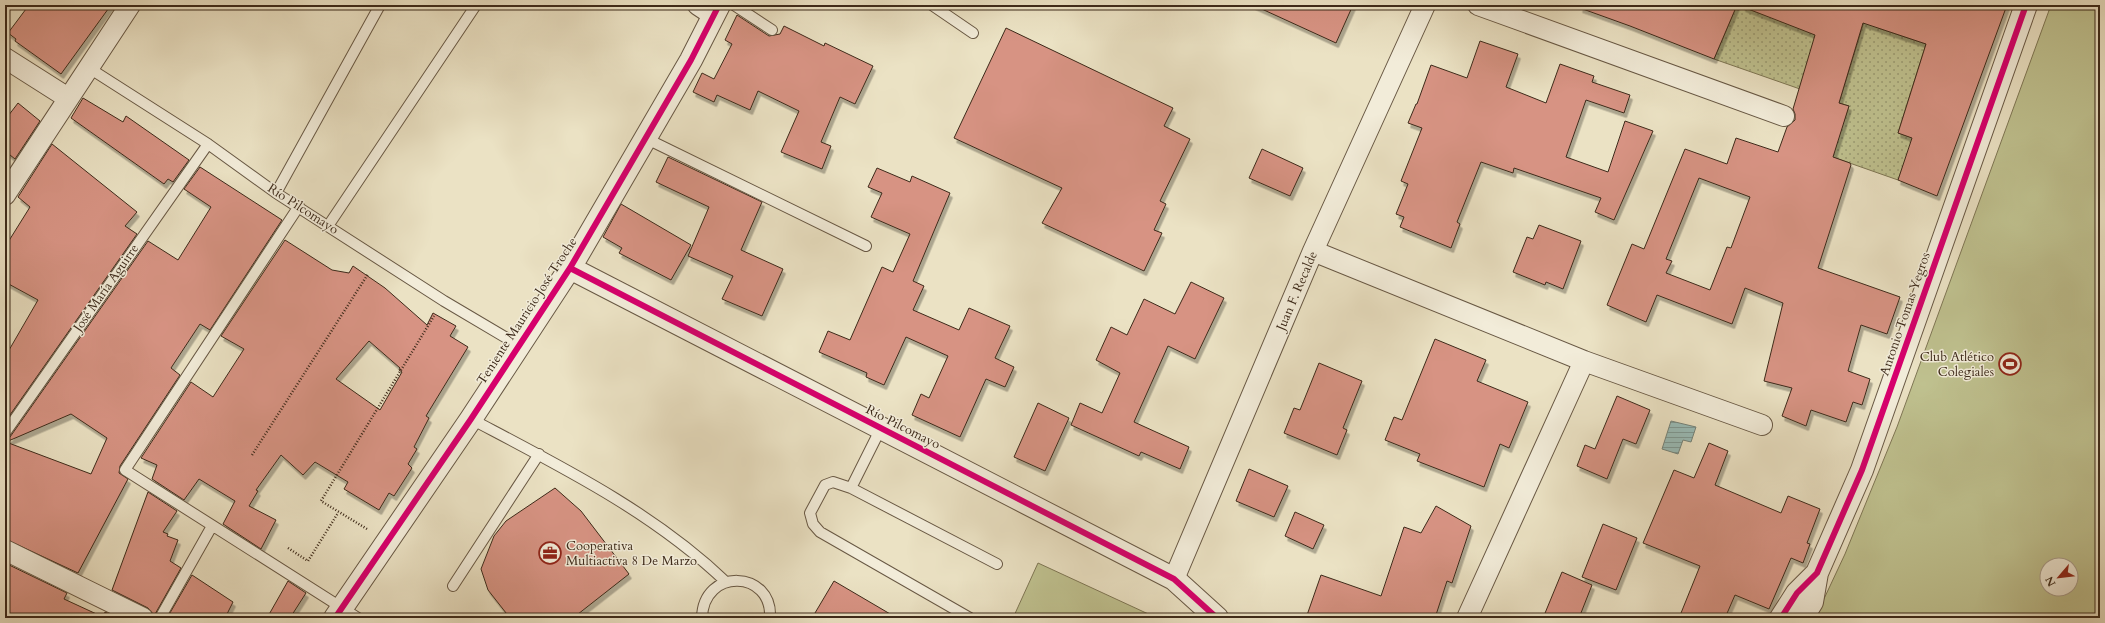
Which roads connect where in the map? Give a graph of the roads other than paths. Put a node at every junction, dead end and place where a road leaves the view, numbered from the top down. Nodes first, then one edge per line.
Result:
1 (130, 5) edge
2 (380, 5) edge
3 (476, 5) edge
4 (734, 5) edge
5 (932, 5) edge
6 (1425, 5) edge
7 (1478, 5) edge
8 (2026, 5) edge
9 (710, 8) edge
10 (772, 30) dead end
11 (973, 33) dead end
12 (5, 58) edge
13 (89, 68) junction
14 (68, 98) junction
15 (1784, 116) dead end
16 (645, 138) junction
17 (208, 144) junction
18 (276, 193) junction
19 (5, 195) edge
20 (299, 206) junction
21 (328, 226) junction
22 (866, 246) dead end
23 (1313, 251) junction
24 (570, 268) junction
25 (520, 346) junction
26 (1584, 361) junction
27 (471, 419) junction
28 (1762, 425) dead end
29 (881, 428) junction
30 (5, 433) edge
31 (538, 454) junction
32 (851, 488) junction
33 (212, 526) junction
34 (5, 550) edge
35 (997, 564) dead end
36 (1817, 573) junction
37 (1174, 579) junction
38 (726, 582) junction
39 (453, 586) dead end
40 (345, 615) edge
41 (142, 618) edge
42 (160, 618) edge
43 (702, 618) edge
44 (770, 618) edge
45 (970, 618) edge
46 (1217, 618) edge
47 (1467, 618) edge
48 (1781, 618) edge
49 (1802, 618) edge

1 - 13 street
2 - 18 lane
3 - 21 lane
4 - 10 lane
5 - 11 lane
6 - 23 street, Juan F. Recalde
7 - 15 street
8 - 36 street, Antonio Tomas Yegros
9 - 16 street, Teniente Mauricio José Troche
12 - 14 street
13 - 14 street
13 - 17 lane, Río Pilcomayo
14 - 19 street
16 - 22 lane
16 - 24 street, Teniente Mauricio José Troche
17 - 18 lane, Río Pilcomayo
17 - 30 lane, José María Aguirre
18 - 20 lane, Río Pilcomayo
20 - 21 lane, Río Pilcomayo
20 - 33 lane
21 - 25 lane, Río Pilcomayo
23 - 26 street
23 - 37 street, Juan F. Recalde
24 - 25 street, Teniente Mauricio José Troche
24 - 29 street, Río Pilcomayo
25 - 27 street, Teniente Mauricio José Troche
26 - 28 street
26 - 47 street
27 - 31 lane
27 - 40 street, Teniente Mauricio José Troche
29 - 32 lane
29 - 37 street, Río Pilcomayo
31 - 38 lane
31 - 39 lane
32 - 35 lane
32 - 45 lane
33 - 40 lane
33 - 42 lane
34 - 41 street
36 - 48 street, Antonio Tomas Yegros
36 - 49 street
37 - 46 street, Río Pilcomayo
38 - 43 lane
38 - 44 lane

